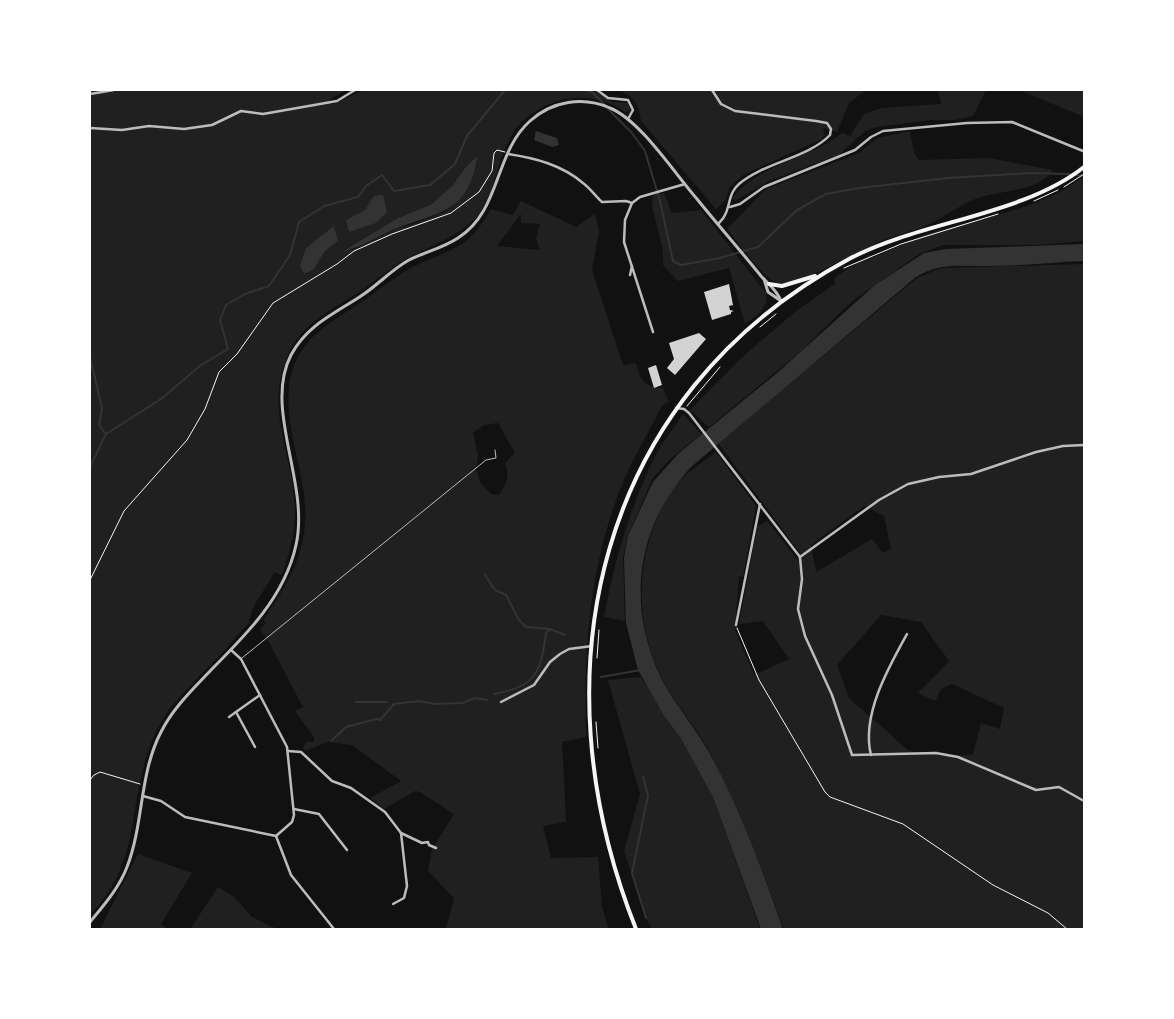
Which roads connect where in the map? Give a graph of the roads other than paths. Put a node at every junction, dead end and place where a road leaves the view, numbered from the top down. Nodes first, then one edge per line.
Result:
1 (114, 90) edge
2 (355, 90) edge
3 (597, 90) edge
4 (712, 90) edge
5 (90, 94) edge
6 (628, 119) junction
7 (90, 128) edge
8 (1083, 151) edge
9 (508, 154) junction
10 (1084, 167) edge
11 (685, 184) junction
12 (632, 203) junction
13 (730, 207) junction
14 (719, 223) junction
15 (632, 266) junction
16 (630, 274) dead end
17 (822, 274) junction
18 (764, 280) junction
19 (769, 284) junction
20 (781, 301) junction
21 (653, 332) dead end
22 (676, 408) junction
23 (1084, 445) edge
24 (495, 450) dead end
25 (760, 504) junction
26 (800, 557) junction
27 (736, 625) road end
28 (907, 634) dead end
29 (592, 646) junction
30 (231, 650) junction
31 (241, 659) junction
32 (260, 695) junction
33 (501, 702) dead end
34 (236, 712) junction
35 (229, 717) dead end
36 (255, 747) dead end
37 (288, 752) junction
38 (871, 755) junction
39 (142, 796) junction
40 (1084, 801) edge
41 (294, 809) junction
42 (402, 833) junction
43 (276, 836) junction
44 (436, 848) dead end
45 (347, 850) dead end
46 (393, 904) dead end
47 (90, 922) edge
48 (334, 929) edge
49 (636, 929) edge

1 - 5 street
2 - 7 street
3 - 6 street
4 - 13 street
6 - 9 street
6 - 11 street
8 - 13 street
9 - 12 street
9 - 30 street
10 - 17 main road
11 - 12 street
11 - 14 street
12 - 15 street
13 - 14 street
14 - 18 street
15 - 16 street
15 - 21 street
17 - 19 main road
17 - 20 main road
18 - 19 street
18 - 20 street
19 - 20 street
20 - 22 main road
22 - 25 street
22 - 29 main road
23 - 26 street
24 - 31 lane
25 - 26 street
25 - 27 street
26 - 38 street
28 - 38 street
29 - 33 street
29 - 49 main road
30 - 31 street
30 - 39 street
31 - 32 street
32 - 34 street
32 - 37 street
34 - 35 street
34 - 36 street
37 - 41 street
37 - 42 street
38 - 40 street
39 - 43 street
39 - 47 street
41 - 43 street
41 - 45 street
42 - 44 street
42 - 46 street
43 - 48 street

